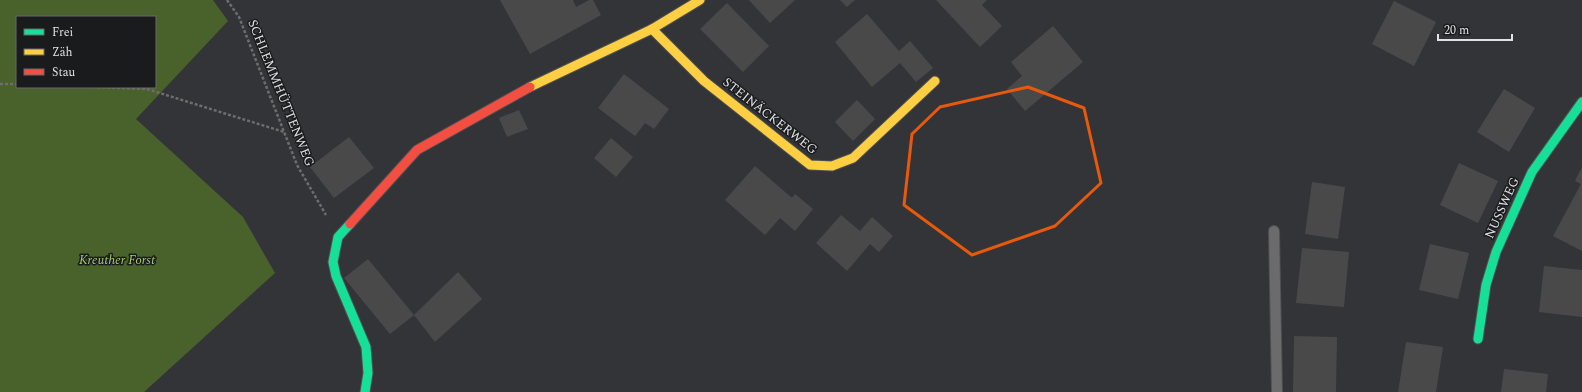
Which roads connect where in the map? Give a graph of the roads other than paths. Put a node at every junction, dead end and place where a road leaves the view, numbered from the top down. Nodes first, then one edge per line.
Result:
1 (700, 0) edge
2 (652, 29) junction
3 (935, 81) dead end
4 (1582, 102) edge
5 (1274, 231) dead end
6 (1478, 339) dead end
7 (365, 392) edge
8 (1277, 392) edge

1 - 2 street
2 - 3 street, STEINÄCKERWEG
2 - 7 street
4 - 6 street, NUSSWEG
5 - 8 lane

